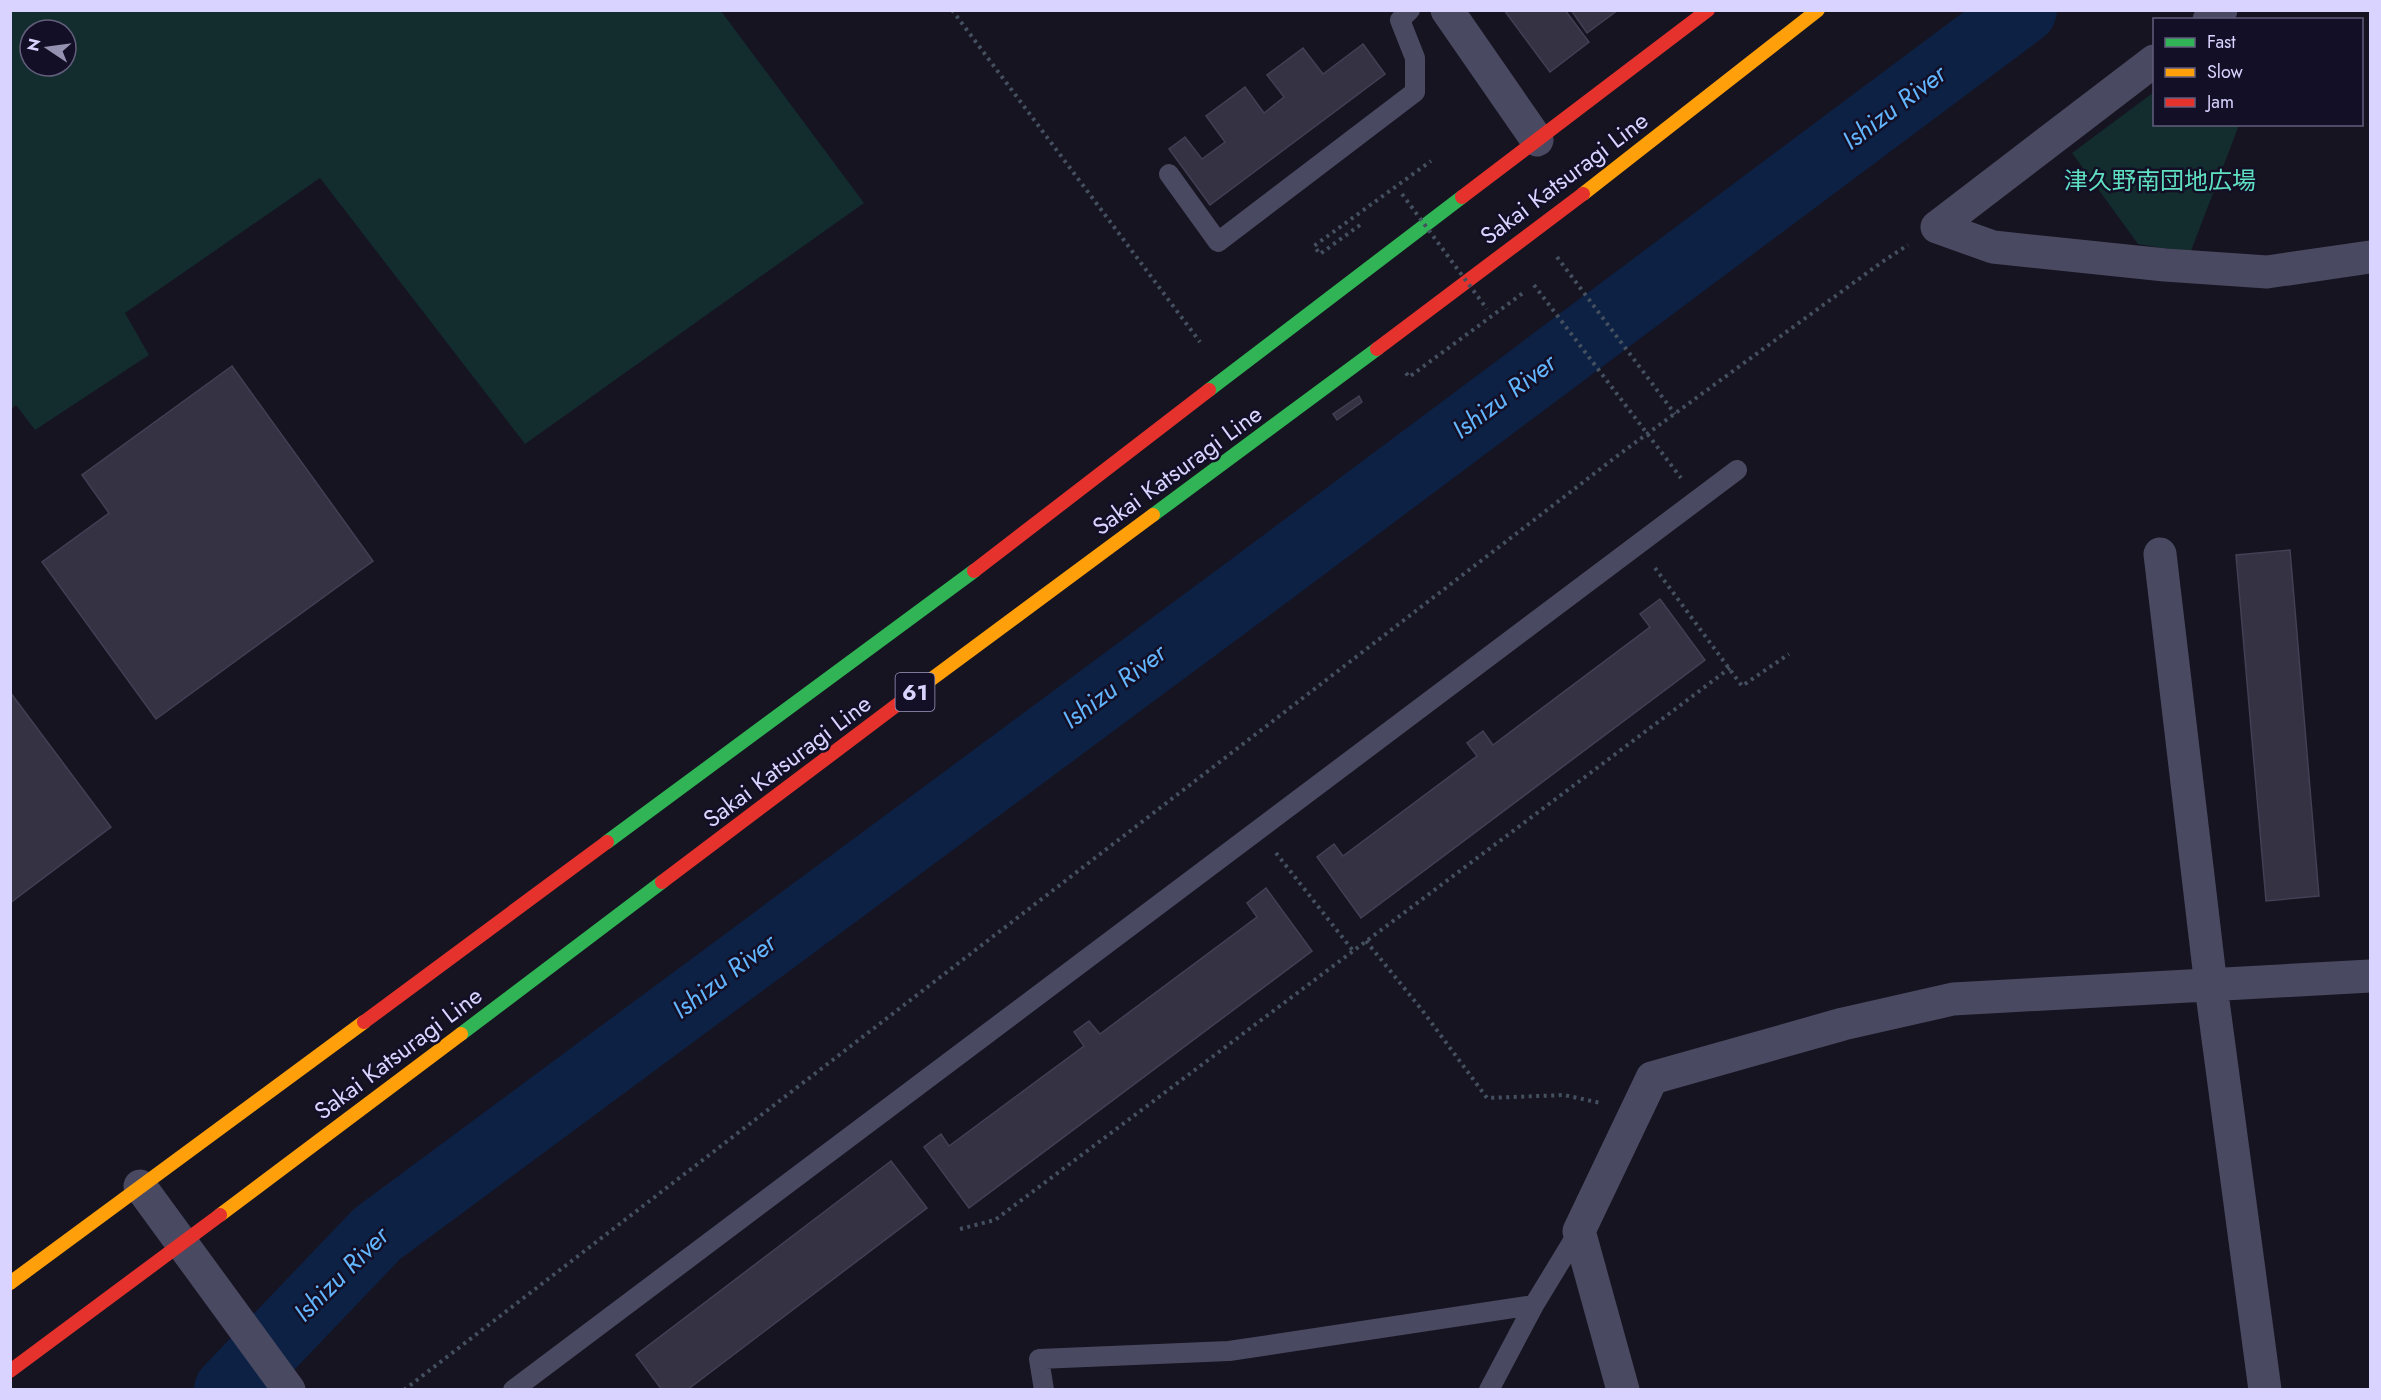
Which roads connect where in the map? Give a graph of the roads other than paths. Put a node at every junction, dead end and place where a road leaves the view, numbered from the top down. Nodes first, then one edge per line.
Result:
1 (1410, 10) edge
2 (1447, 10) edge
3 (1708, 10) edge
4 (1818, 10) edge
5 (2153, 62) edge
6 (1537, 140) junction
7 (1169, 174) dead end
8 (2370, 257) edge
9 (1737, 470) dead end
10 (2160, 554) dead end
11 (2370, 976) edge
12 (2211, 986) junction
13 (140, 1186) junction
14 (1579, 1231) junction
15 (183, 1244) junction
16 (10, 1283) edge
17 (1534, 1305) junction
18 (10, 1371) edge
19 (289, 1389) edge
20 (513, 1389) edge
21 (1044, 1389) edge
22 (1489, 1389) edge
23 (1623, 1389) edge
24 (2265, 1389) edge

1 - 7 lane
2 - 6 street
3 - 6 main road, Sakai Katsuragi Line / 61
4 - 15 main road, Sakai Katsuragi Line / 61
5 - 8 street
6 - 13 main road, Sakai Katsuragi Line / 61
9 - 20 lane
10 - 12 street
11 - 12 street
12 - 14 street
12 - 24 street
13 - 15 street
13 - 16 main road, Sakai Katsuragi Line / 61
14 - 17 lane
14 - 23 street
15 - 18 main road, Sakai Katsuragi Line / 61
15 - 19 street
17 - 21 lane
17 - 22 lane

